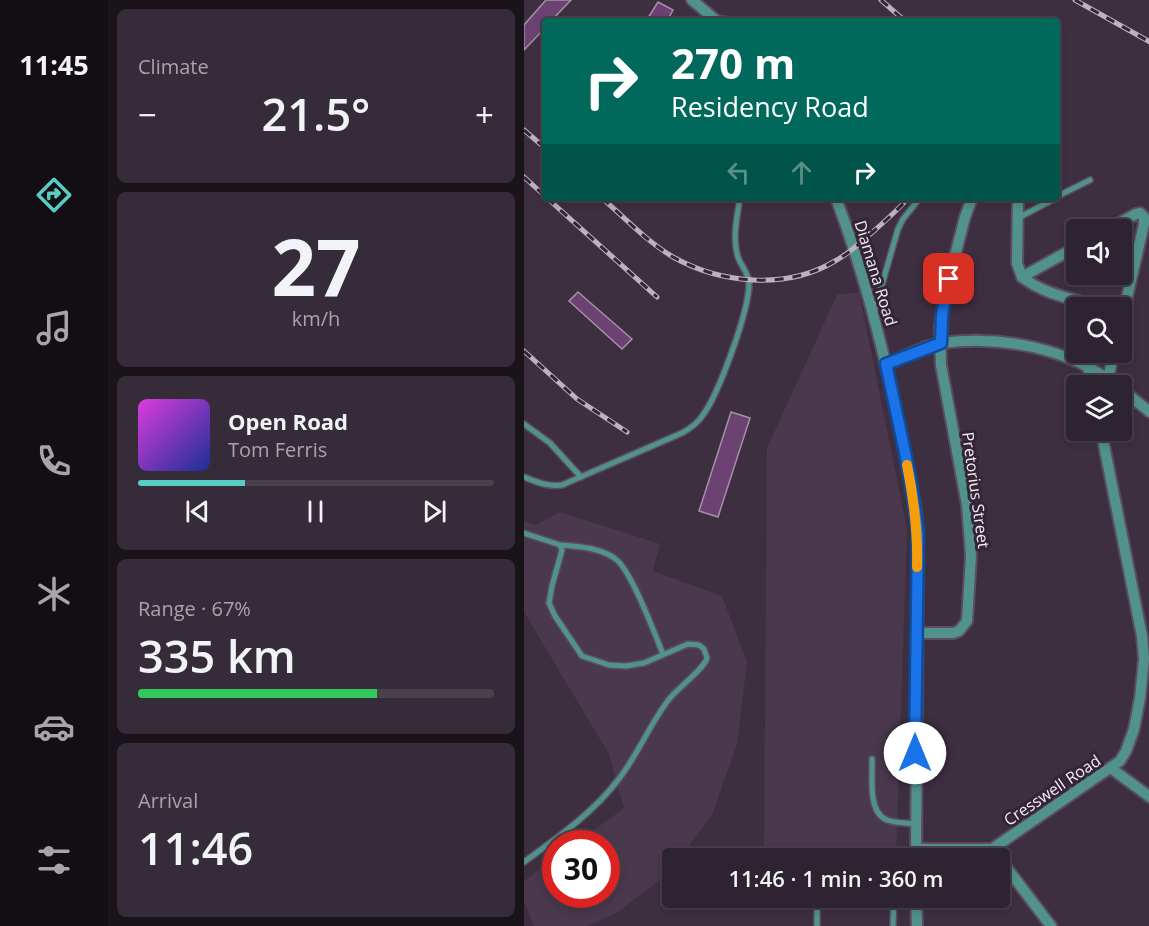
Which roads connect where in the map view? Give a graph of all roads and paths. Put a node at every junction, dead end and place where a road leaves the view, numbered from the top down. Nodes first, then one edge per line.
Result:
1 (692, 0) edge
2 (714, 18) edge
3 (1090, 180) dead end
4 (1060, 196) edge
5 (740, 201) edge
6 (837, 201) edge
7 (918, 201) edge
8 (971, 201) edge
9 (1018, 201) edge
10 (1051, 201) edge
11 (1018, 219) junction
12 (1128, 219) edge
13 (1066, 253) edge
14 (1132, 274) edge
15 (1022, 277) junction
16 (1069, 297) edge
17 (874, 314) junction
18 (941, 343) junction
19 (886, 364) junction
20 (1088, 367) junction
21 (1090, 375) edge
22 (1101, 375) edge
23 (1132, 398) edge
24 (1150, 412) edge
25 (524, 424) edge
26 (1103, 441) edge
27 (524, 477) edge
28 (581, 477) junction
29 (524, 533) edge
30 (560, 545) junction
31 (916, 633) junction
32 (663, 654) junction
33 (872, 759) dead end
34 (1112, 769) junction
35 (1150, 797) edge
36 (915, 824) junction
37 (916, 848) edge
38 (1006, 848) edge
39 (524, 862) edge
40 (1010, 872) edge
41 (817, 908) edge
42 (894, 908) edge
43 (916, 908) edge
44 (817, 926) edge
45 (893, 926) edge
46 (917, 926) edge
47 (1051, 926) edge

1 - 2 street
3 - 4 lane
5 - 28 lane
6 - 17 street, Diamana Road
7 - 17 lane
8 - 18 street
9 - 11 street
10 - 11 lane
11 - 15 street
12 - 14 street
13 - 15 street
15 - 16 street
17 - 19 street, Diamana Road
18 - 19 street
18 - 20 street
18 - 31 street, Pretorius Street
19 - 31 street, Diamana Road
20 - 21 street
20 - 22 street
23 - 24 street
25 - 28 lane
26 - 34 street, Cresswell Road
27 - 28 lane
29 - 30 lane
30 - 32 lane
30 - 32 lane
31 - 36 street, Diamana Road
32 - 39 lane
33 - 36 lane
34 - 35 street
34 - 38 street, Cresswell Road
36 - 37 street, Diamana Road
40 - 47 street
41 - 44 lane
42 - 45 lane
43 - 46 street

